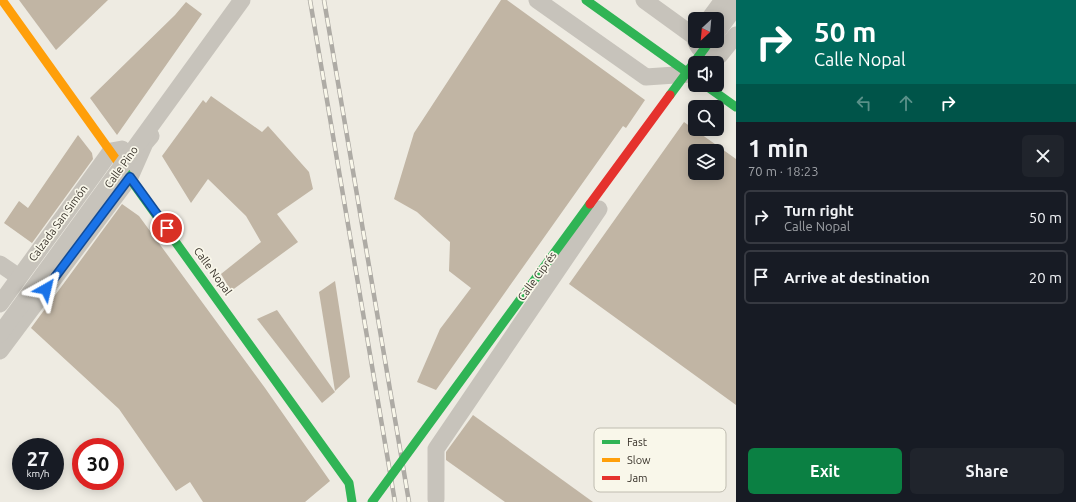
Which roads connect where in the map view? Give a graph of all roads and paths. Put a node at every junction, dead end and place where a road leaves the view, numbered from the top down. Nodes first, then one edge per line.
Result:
1 (2, 0) edge
2 (242, 0) edge
3 (251, 0) edge
4 (537, 0) edge
5 (586, 0) edge
6 (644, 0) edge
7 (723, 0) edge
8 (736, 6) edge
9 (714, 12) edge
10 (724, 22) edge
11 (688, 33) edge
12 (736, 35) edge
13 (701, 48) edge
14 (705, 48) edge
15 (688, 73) edge
16 (688, 76) edge
17 (688, 82) edge
18 (715, 92) edge
19 (736, 107) edge
20 (145, 144) junction
21 (111, 151) junction
22 (130, 177) junction
23 (0, 264) edge
24 (19, 277) junction
25 (0, 304) edge
26 (0, 334) edge
27 (0, 351) edge
28 (436, 499) dead end
29 (352, 502) edge
30 (372, 502) edge

1 - 21 street, Calle Nopal
2 - 26 street, Calle Pino, bridge
3 - 20 street
4 - 16 street
5 - 15 street
6 - 11 street
7 - 9 street
8 - 10 street
12 - 13 street
14 - 30 street, Calle Ciprés, bridge
17 - 28 street
18 - 19 street
20 - 21 street
20 - 22 street
21 - 22 street, Calle Nopal
21 - 24 street, Calzada San Simón
22 - 27 street
22 - 29 street, Calle Nopal
23 - 24 street
24 - 25 street, Calzada San Simón

